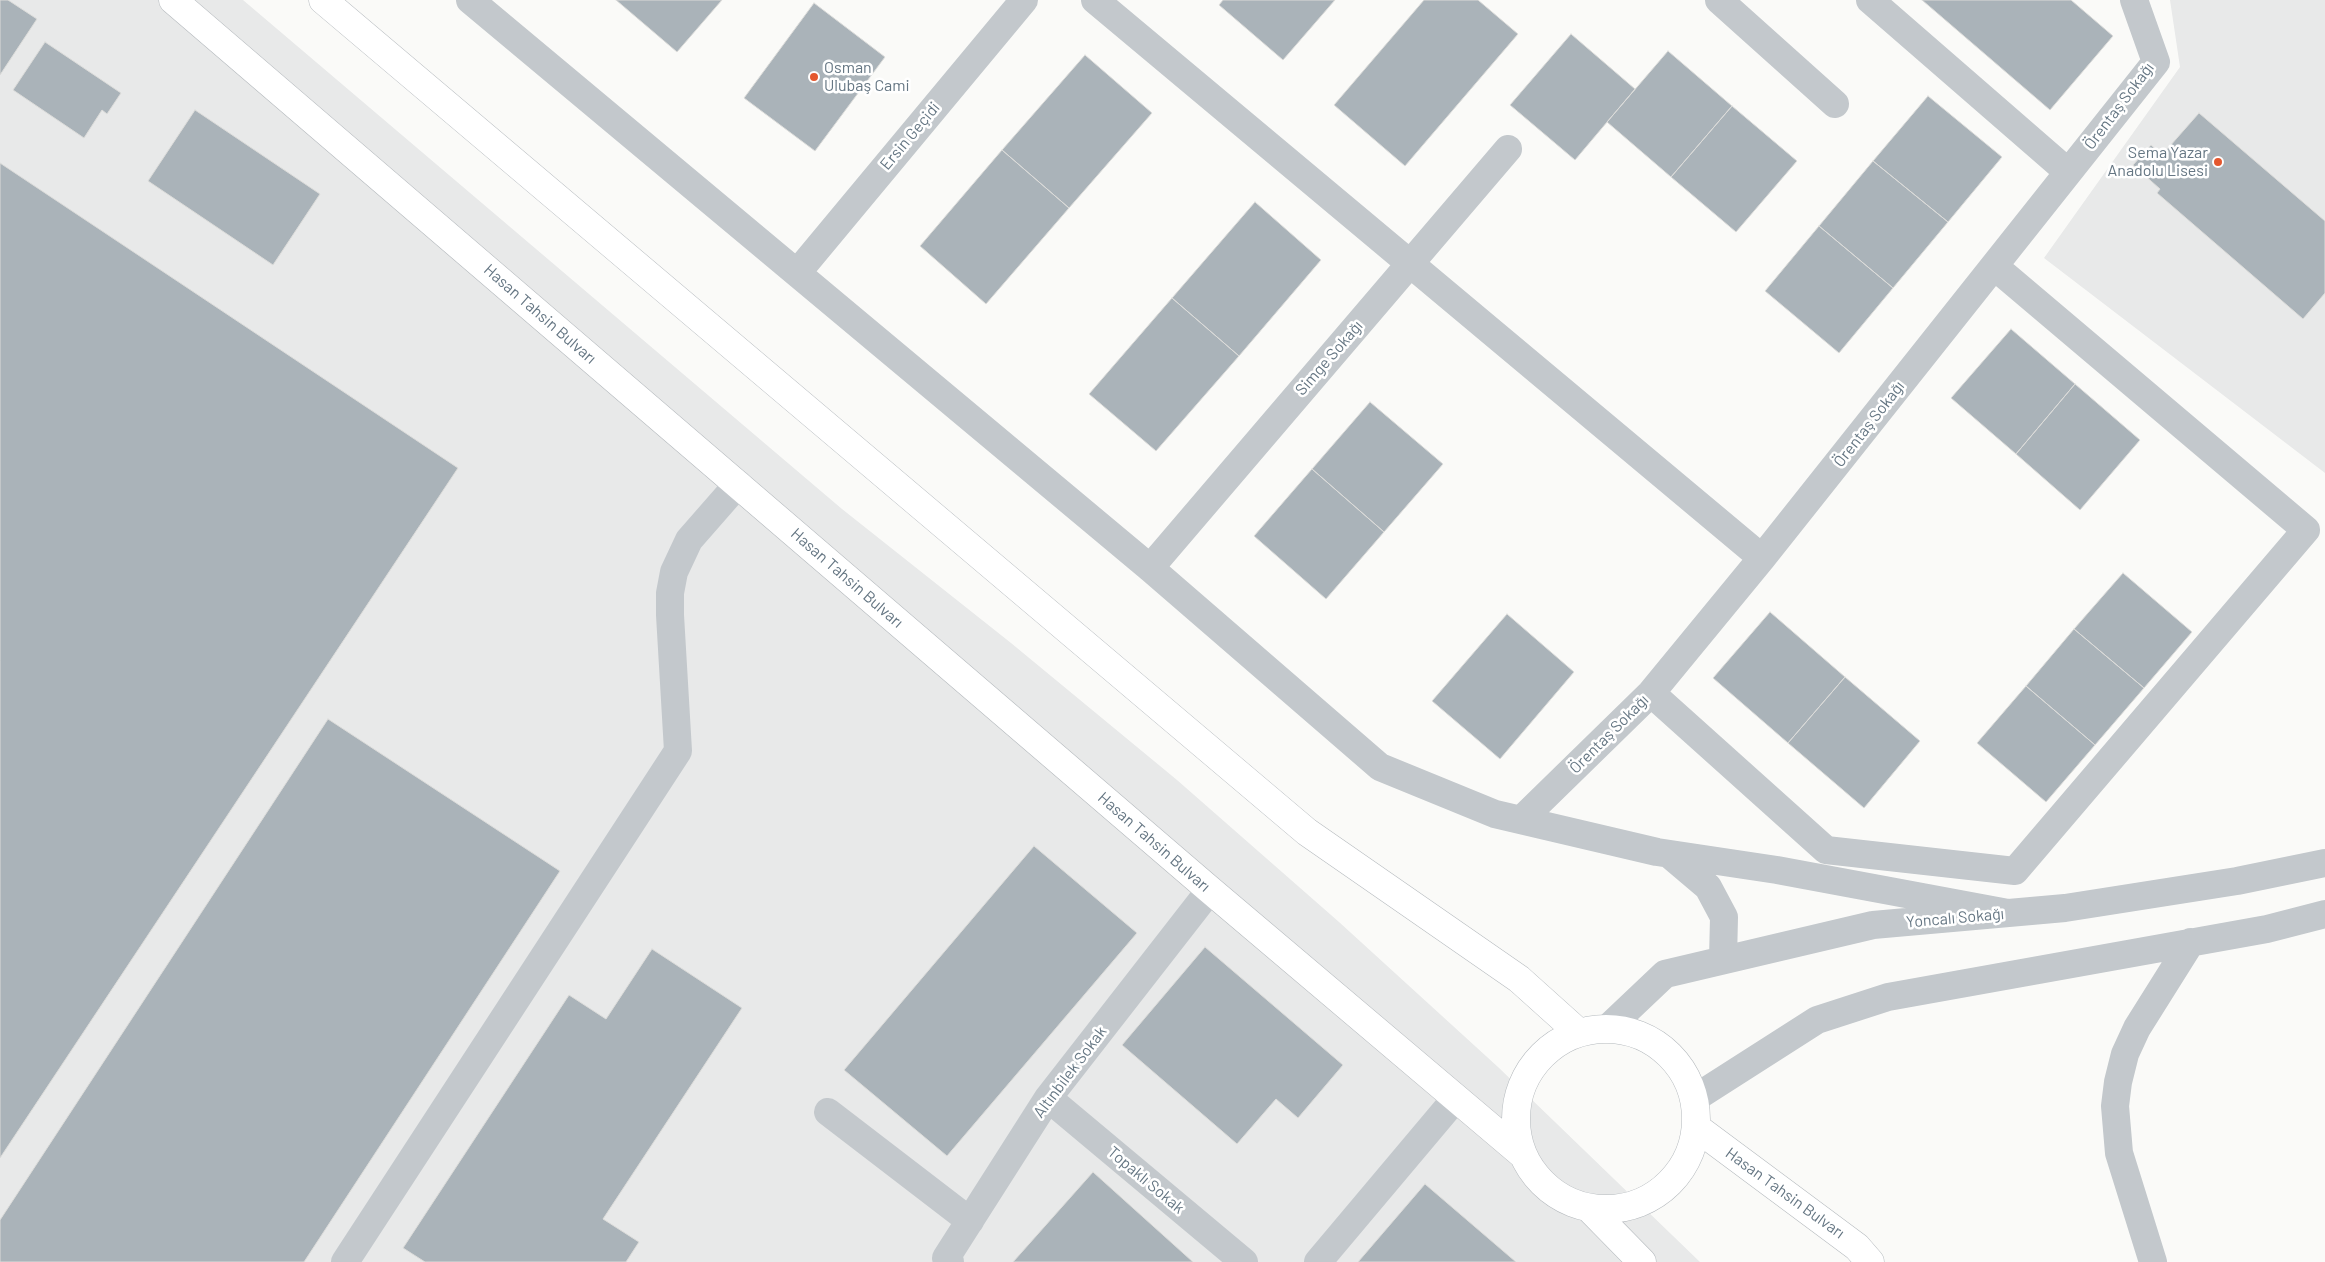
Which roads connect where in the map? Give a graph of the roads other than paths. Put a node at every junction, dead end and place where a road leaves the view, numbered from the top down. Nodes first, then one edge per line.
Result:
1 (173, 0) edge
2 (323, 0) edge
3 (470, 0) edge
4 (1024, 0) edge
5 (1095, 0) edge
6 (1719, 0) edge
7 (1870, 0) edge
8 (2134, 0) edge
9 (1836, 104) dead end
10 (1508, 149) dead end
11 (2068, 172) junction
12 (1410, 264) junction
13 (1994, 266) junction
14 (797, 273) junction
15 (738, 484) junction
16 (1762, 558) junction
17 (1150, 568) junction
18 (1651, 693) junction
19 (1521, 820) junction
20 (1669, 854) junction
21 (2325, 863) edge
22 (1210, 890) junction
23 (2008, 913) junction
24 (2325, 914) edge
25 (2190, 942) junction
26 (1723, 960) junction
27 (1608, 1028) junction
28 (1578, 1032) junction
29 (1048, 1098) junction
30 (1456, 1098) junction
31 (1694, 1098) junction
32 (828, 1112) dead end
33 (1697, 1128) junction
34 (1522, 1154) junction
35 (1590, 1209) junction
36 (970, 1221) junction
37 (345, 1262) edge
38 (950, 1262) edge
39 (1244, 1262) edge
40 (1318, 1262) edge
41 (1642, 1262) edge
42 (1870, 1262) edge
43 (2153, 1262) edge

1 - 15 main road, Hasan Tahsin Bulvarı
2 - 28 main road
3 - 14 street
4 - 14 street, Ersin Geçidi
5 - 12 street
6 - 9 street
7 - 11 street
8 - 11 street, Örentaş Sokağı
10 - 12 street, Simge Sokağı
11 - 13 street, Örentaş Sokağı
12 - 16 street
12 - 17 street, Simge Sokağı
13 - 16 street, Örentaş Sokağı
13 - 18 street
14 - 17 street
15 - 22 main road, Hasan Tahsin Bulvarı
15 - 37 street
16 - 18 street, Örentaş Sokağı
17 - 19 street
18 - 19 street, Örentaş Sokağı
19 - 20 street
20 - 23 street
20 - 26 street
21 - 23 street, Yoncalı Sokağı
22 - 29 street, Altınbilek Sokak
22 - 30 main road, Hasan Tahsin Bulvarı
23 - 26 street, Yoncalı Sokağı
24 - 25 street
25 - 31 street
25 - 43 street
26 - 27 street, Yoncalı Sokağı
27 - 28 main road
27 - 31 main road
28 - 34 main road
29 - 36 street, Altınbilek Sokak
29 - 39 street, Topaklı Sokak
30 - 34 main road, Hasan Tahsin Bulvarı
30 - 40 street
31 - 33 main road
32 - 36 street
33 - 35 main road
33 - 42 main road, Hasan Tahsin Bulvarı
34 - 35 main road
35 - 41 main road
36 - 38 street, Altınbilek Sokak

